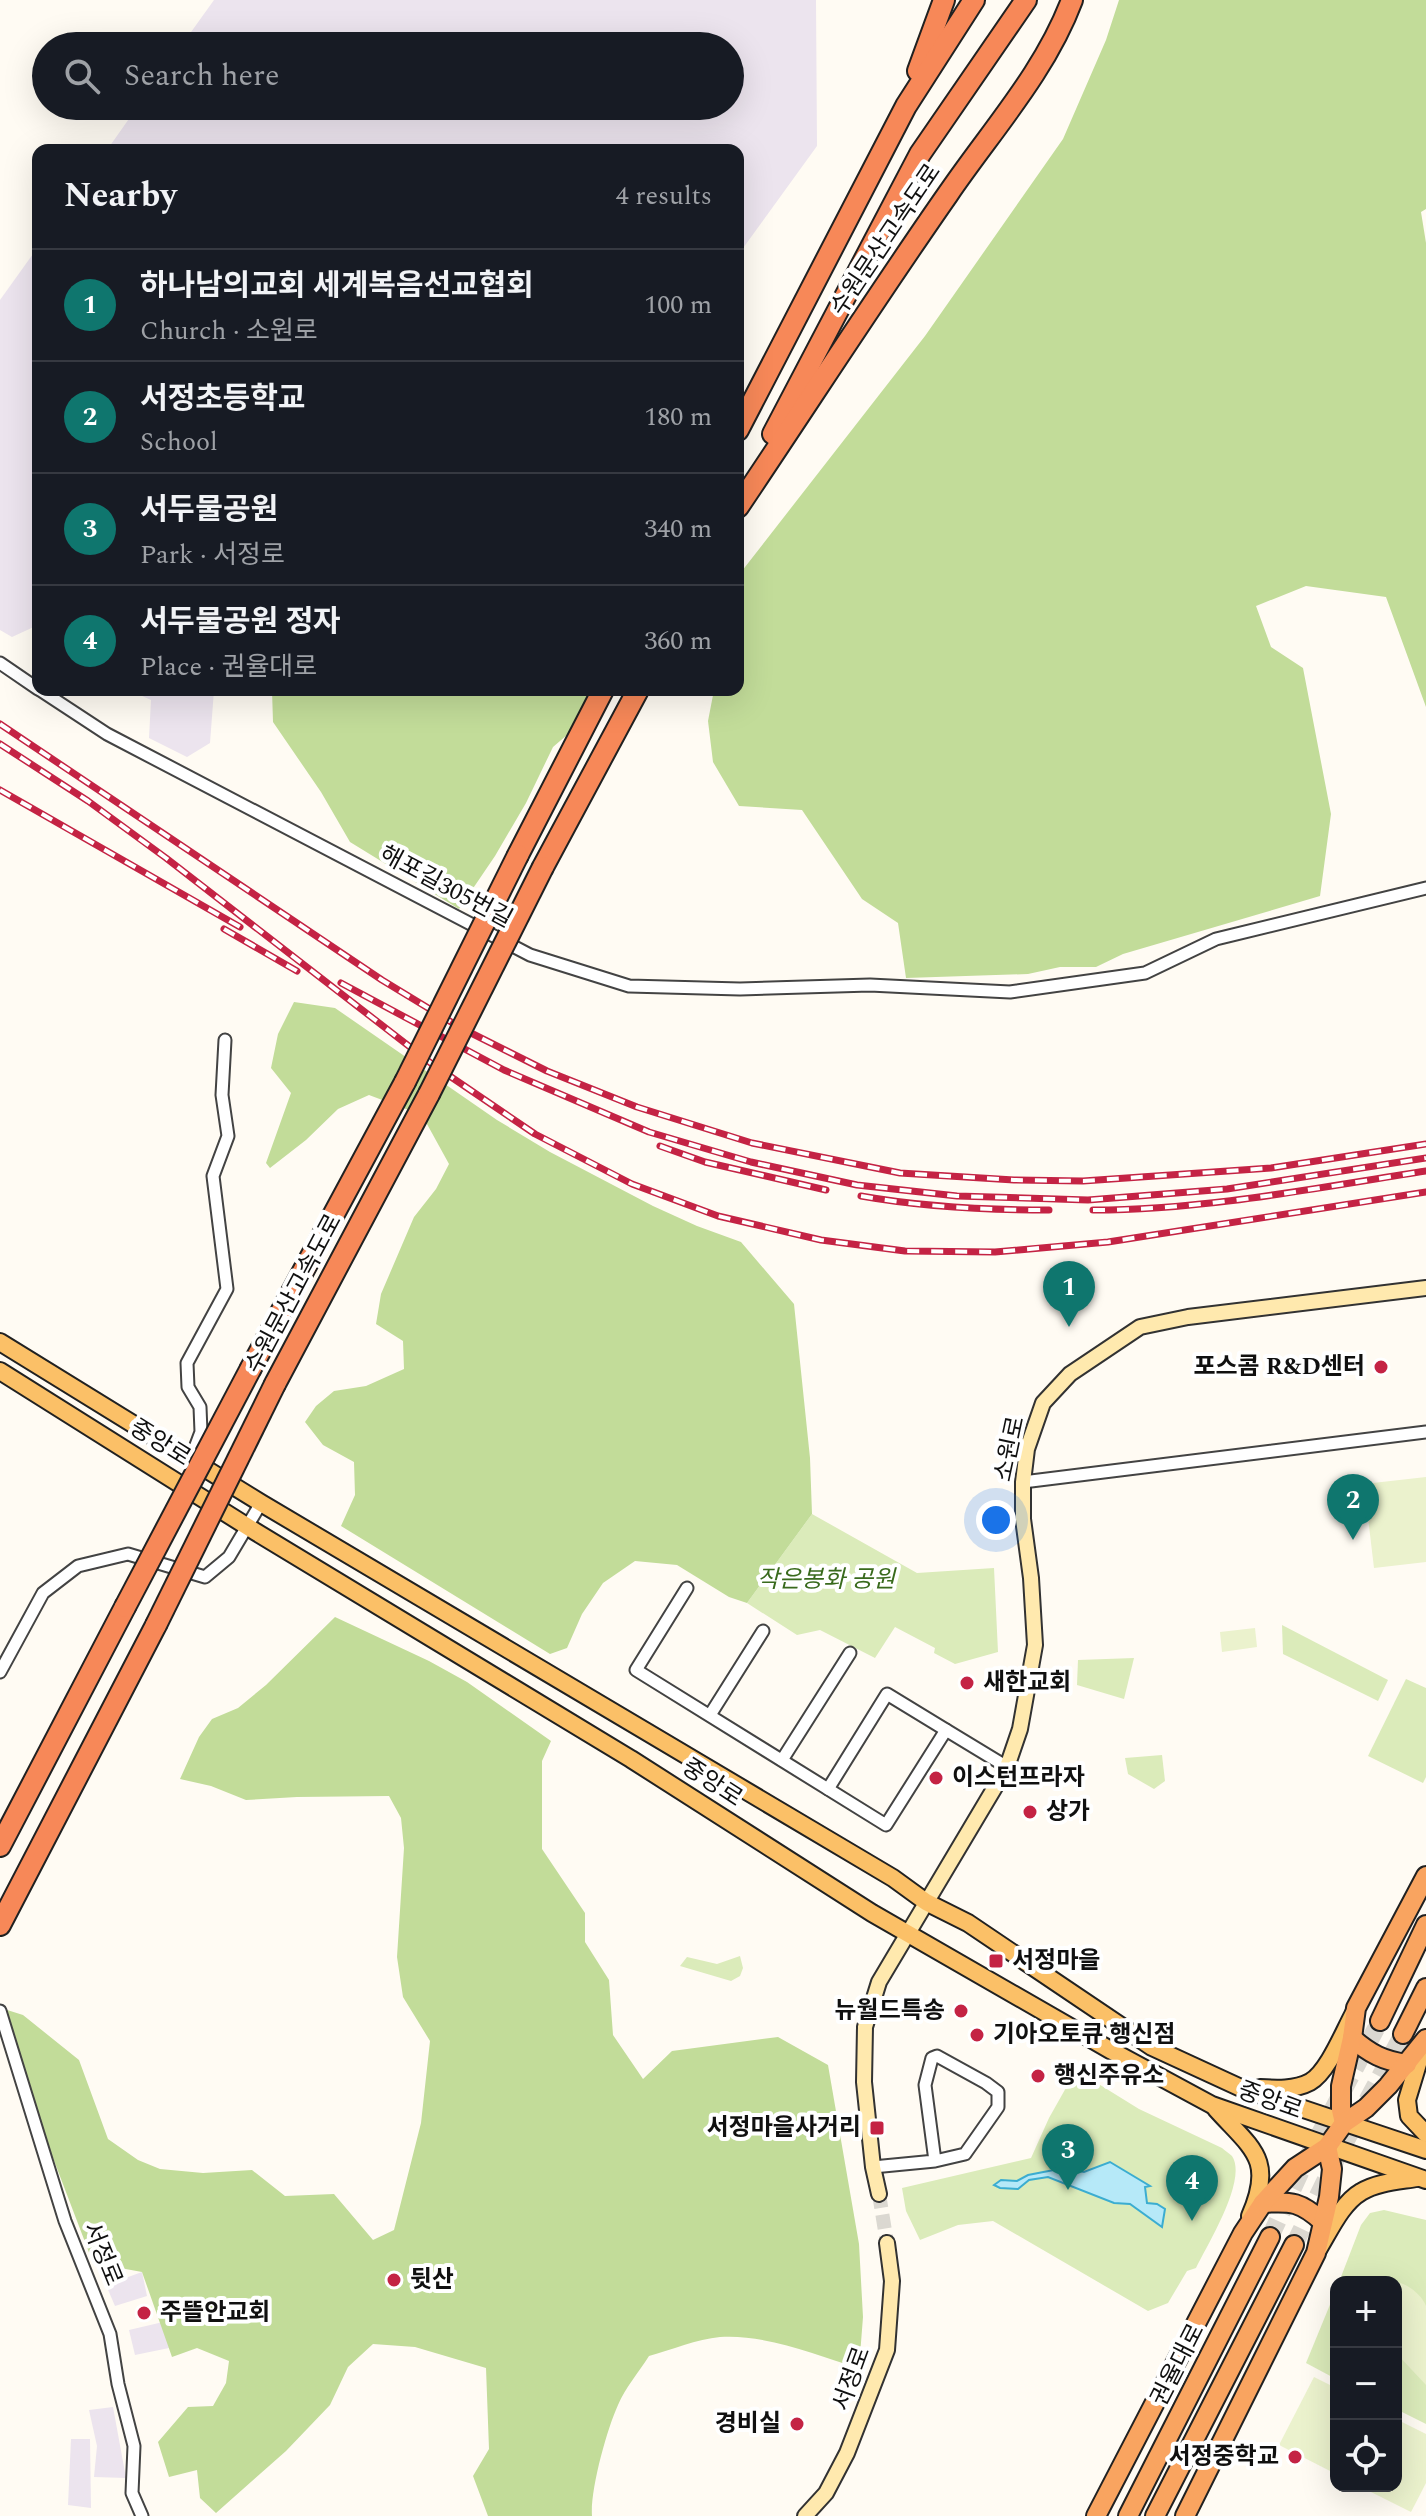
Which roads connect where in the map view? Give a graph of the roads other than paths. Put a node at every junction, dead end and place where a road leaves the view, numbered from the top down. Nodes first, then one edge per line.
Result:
1 (944, 0) edge
2 (974, 0) edge
3 (1026, 0) edge
4 (1072, 0) edge
5 (906, 106) junction
6 (744, 418) edge
7 (744, 493) edge
8 (744, 496) edge
9 (0, 663) edge
10 (32, 684) edge
11 (50, 696) edge
12 (600, 696) edge
13 (635, 696) edge
14 (1426, 888) edge
15 (225, 1040) dead end
16 (1426, 1288) edge
17 (0, 1342) edge
18 (0, 1371) edge
19 (1426, 1432) edge
20 (190, 1461) junction
21 (1023, 1482) junction
22 (261, 1503) junction
23 (247, 1526) junction
24 (687, 1588) dead end
25 (763, 1631) dead end
26 (850, 1653) dead end
27 (0, 1672) edge
28 (710, 1715) junction
29 (946, 1730) junction
30 (782, 1760) junction
31 (1007, 1767) junction
32 (828, 1789) junction
33 (0, 1846) edge
34 (1426, 1876) edge
35 (926, 1902) junction
36 (0, 1925) edge
37 (1426, 1925) edge
38 (909, 1934) junction
39 (1426, 1988) edge
40 (1356, 2008) junction
41 (0, 2011) edge
42 (1380, 2021) tunnel mouth
43 (1403, 2034) tunnel mouth
44 (1352, 2038) junction
45 (1426, 2040) edge
46 (1407, 2064) junction
47 (1241, 2088) junction
48 (1212, 2105) junction
49 (1344, 2123) junction
50 (1426, 2134) edge
51 (1327, 2147) junction
52 (1426, 2150) edge
53 (935, 2161) junction
54 (873, 2167) junction
55 (1422, 2179) edge
56 (879, 2194) tunnel mouth
57 (1263, 2203) junction
58 (1323, 2222) junction
59 (1243, 2233) junction
60 (1270, 2237) tunnel mouth
61 (887, 2243) tunnel mouth
62 (1294, 2245) tunnel mouth
63 (1316, 2253) junction
64 (142, 2516) edge
65 (805, 2516) edge
66 (1096, 2516) edge
67 (1128, 2516) edge
68 (1155, 2516) edge
69 (1185, 2516) edge

1 - 5 highway, 수원문산고속도로
2 - 5 highway, 수원문산고속도로
3 - 7 highway, 수원문산고속도로
4 - 8 highway, 수원문산고속도로
5 - 6 highway, 수원문산고속도로
9 - 10 street, 해포길305번길
11 - 14 street, 해포길305번길
12 - 33 highway, 수원문산고속도로, bridge
13 - 36 highway, 수원문산고속도로, bridge
15 - 20 street, 중앙로
16 - 21 main road, 소원로
17 - 20 main road, 중앙로
18 - 23 main road, 중앙로
19 - 21 street
20 - 22 main road, 중앙로
21 - 31 main road, 소원로
22 - 23 street
22 - 35 main road, 중앙로
23 - 27 street
23 - 38 main road, 중앙로
24 - 28 street
25 - 28 street
26 - 30 street
28 - 30 street
29 - 31 street
29 - 32 street
29 - 32 street
30 - 32 street
31 - 35 main road, 소원로
34 - 40 highway
35 - 38 main road, 소원로
35 - 47 main road, 중앙로
37 - 42 highway
38 - 48 main road, 중앙로
38 - 54 main road
39 - 43 highway
40 - 44 highway
40 - 47 main road
41 - 64 street, 서정로
44 - 46 highway
44 - 49 highway
45 - 46 highway
45 - 50 main road
46 - 49 highway
47 - 49 main road, 중앙로
48 - 51 main road, 중앙로
48 - 59 main road
49 - 51 highway
49 - 52 main road, 중앙로
51 - 55 main road, 중앙로
51 - 57 highway
51 - 58 highway
53 - 53 street
53 - 54 street
54 - 56 main road
55 - 63 main road
57 - 58 highway
57 - 59 highway
58 - 63 highway
59 - 66 highway
60 - 67 highway, 권율대로
61 - 65 main road, 서정로
62 - 68 highway, 권율대로
63 - 69 highway

